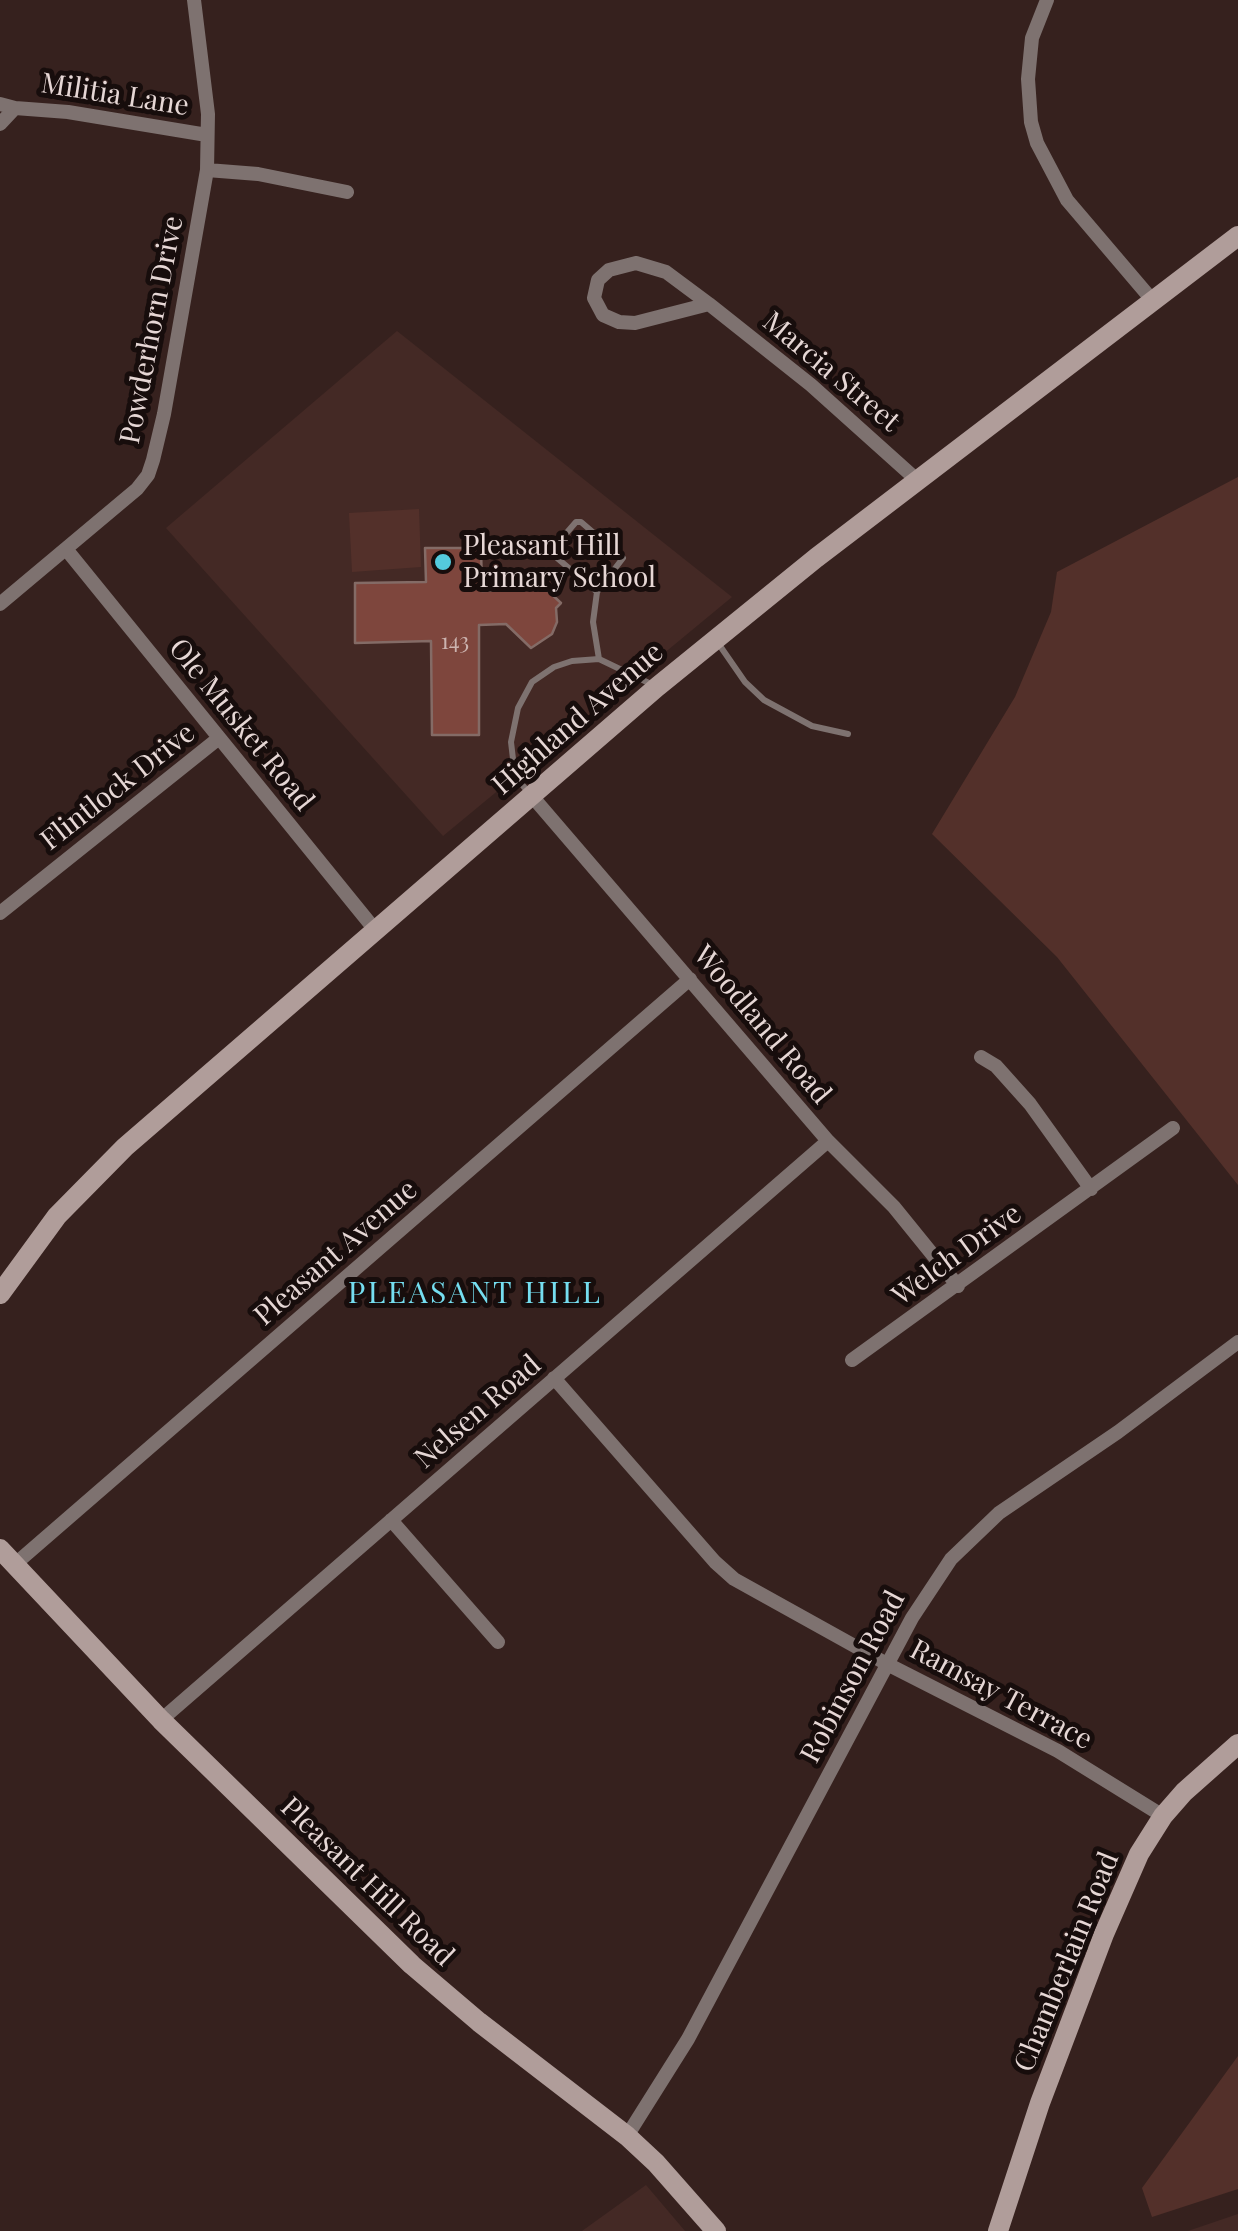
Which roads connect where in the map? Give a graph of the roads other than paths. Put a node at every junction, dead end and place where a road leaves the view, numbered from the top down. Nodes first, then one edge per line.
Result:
1 (194, 0) edge
2 (1047, 0) edge
3 (8, 106) edge
4 (0, 124) edge
5 (207, 135) junction
6 (207, 170) junction
7 (347, 192) dead end
8 (1238, 236) edge
9 (1152, 301) junction
10 (709, 304) junction
11 (918, 480) junction
12 (66, 549) junction
13 (597, 592) junction
14 (0, 604) edge
15 (715, 638) junction
16 (599, 659) junction
17 (657, 687) junction
18 (848, 734) dead end
19 (219, 738) junction
20 (530, 795) junction
21 (0, 913) edge
22 (376, 931) junction
23 (690, 978) junction
24 (982, 1057) dead end
25 (1173, 1128) dead end
26 (828, 1142) junction
27 (1091, 1188) junction
28 (958, 1286) junction
29 (0, 1294) edge
30 (1238, 1342) edge
31 (852, 1360) dead end
32 (554, 1378) junction
33 (391, 1520) junction
34 (7, 1557) edge
35 (498, 1642) dead end
36 (888, 1664) junction
37 (161, 1720) junction
38 (1238, 1744) edge
39 (1163, 1816) junction
40 (627, 2136) junction
41 (716, 2231) edge
42 (998, 2231) edge

1 - 5 street, Powderhorn Drive
2 - 9 street
3 - 4 street, Militia Lane
3 - 5 street, Militia Lane
5 - 6 street, Powderhorn Drive
6 - 7 street
6 - 12 street, Powderhorn Drive
8 - 9 street, Highland Avenue
9 - 11 street, Highland Avenue
10 - 10 street, Marcia Street
10 - 11 street, Marcia Street
11 - 15 street, Highland Avenue
12 - 14 street, Powderhorn Drive
12 - 19 street, Ole Musket Road
13 - 13 lane
13 - 16 lane
15 - 17 street, Highland Avenue
15 - 18 lane
16 - 17 lane
16 - 20 lane
17 - 20 street, Highland Avenue
19 - 21 street, Flintlock Drive
19 - 22 street, Ole Musket Road
20 - 22 street, Highland Avenue
20 - 23 street, Woodland Road
22 - 29 street, Highland Avenue
23 - 26 street, Woodland Road
23 - 34 street, Pleasant Avenue
24 - 27 street
25 - 27 street, Welch Drive
26 - 28 street, Woodland Road
26 - 32 street, Nelsen Road
27 - 28 street, Welch Drive
28 - 31 street, Welch Drive
30 - 36 street, Robinson Road
32 - 33 street, Nelsen Road
32 - 36 street, Ramsay Terrace
33 - 35 street
33 - 37 street, Nelsen Road
34 - 37 street, Pleasant Hill Road
36 - 39 street, Ramsay Terrace
36 - 40 street, Robinson Road
37 - 40 street, Pleasant Hill Road
38 - 39 street, Chamberlain Road
39 - 42 street, Chamberlain Road
40 - 41 street, Pleasant Hill Road

